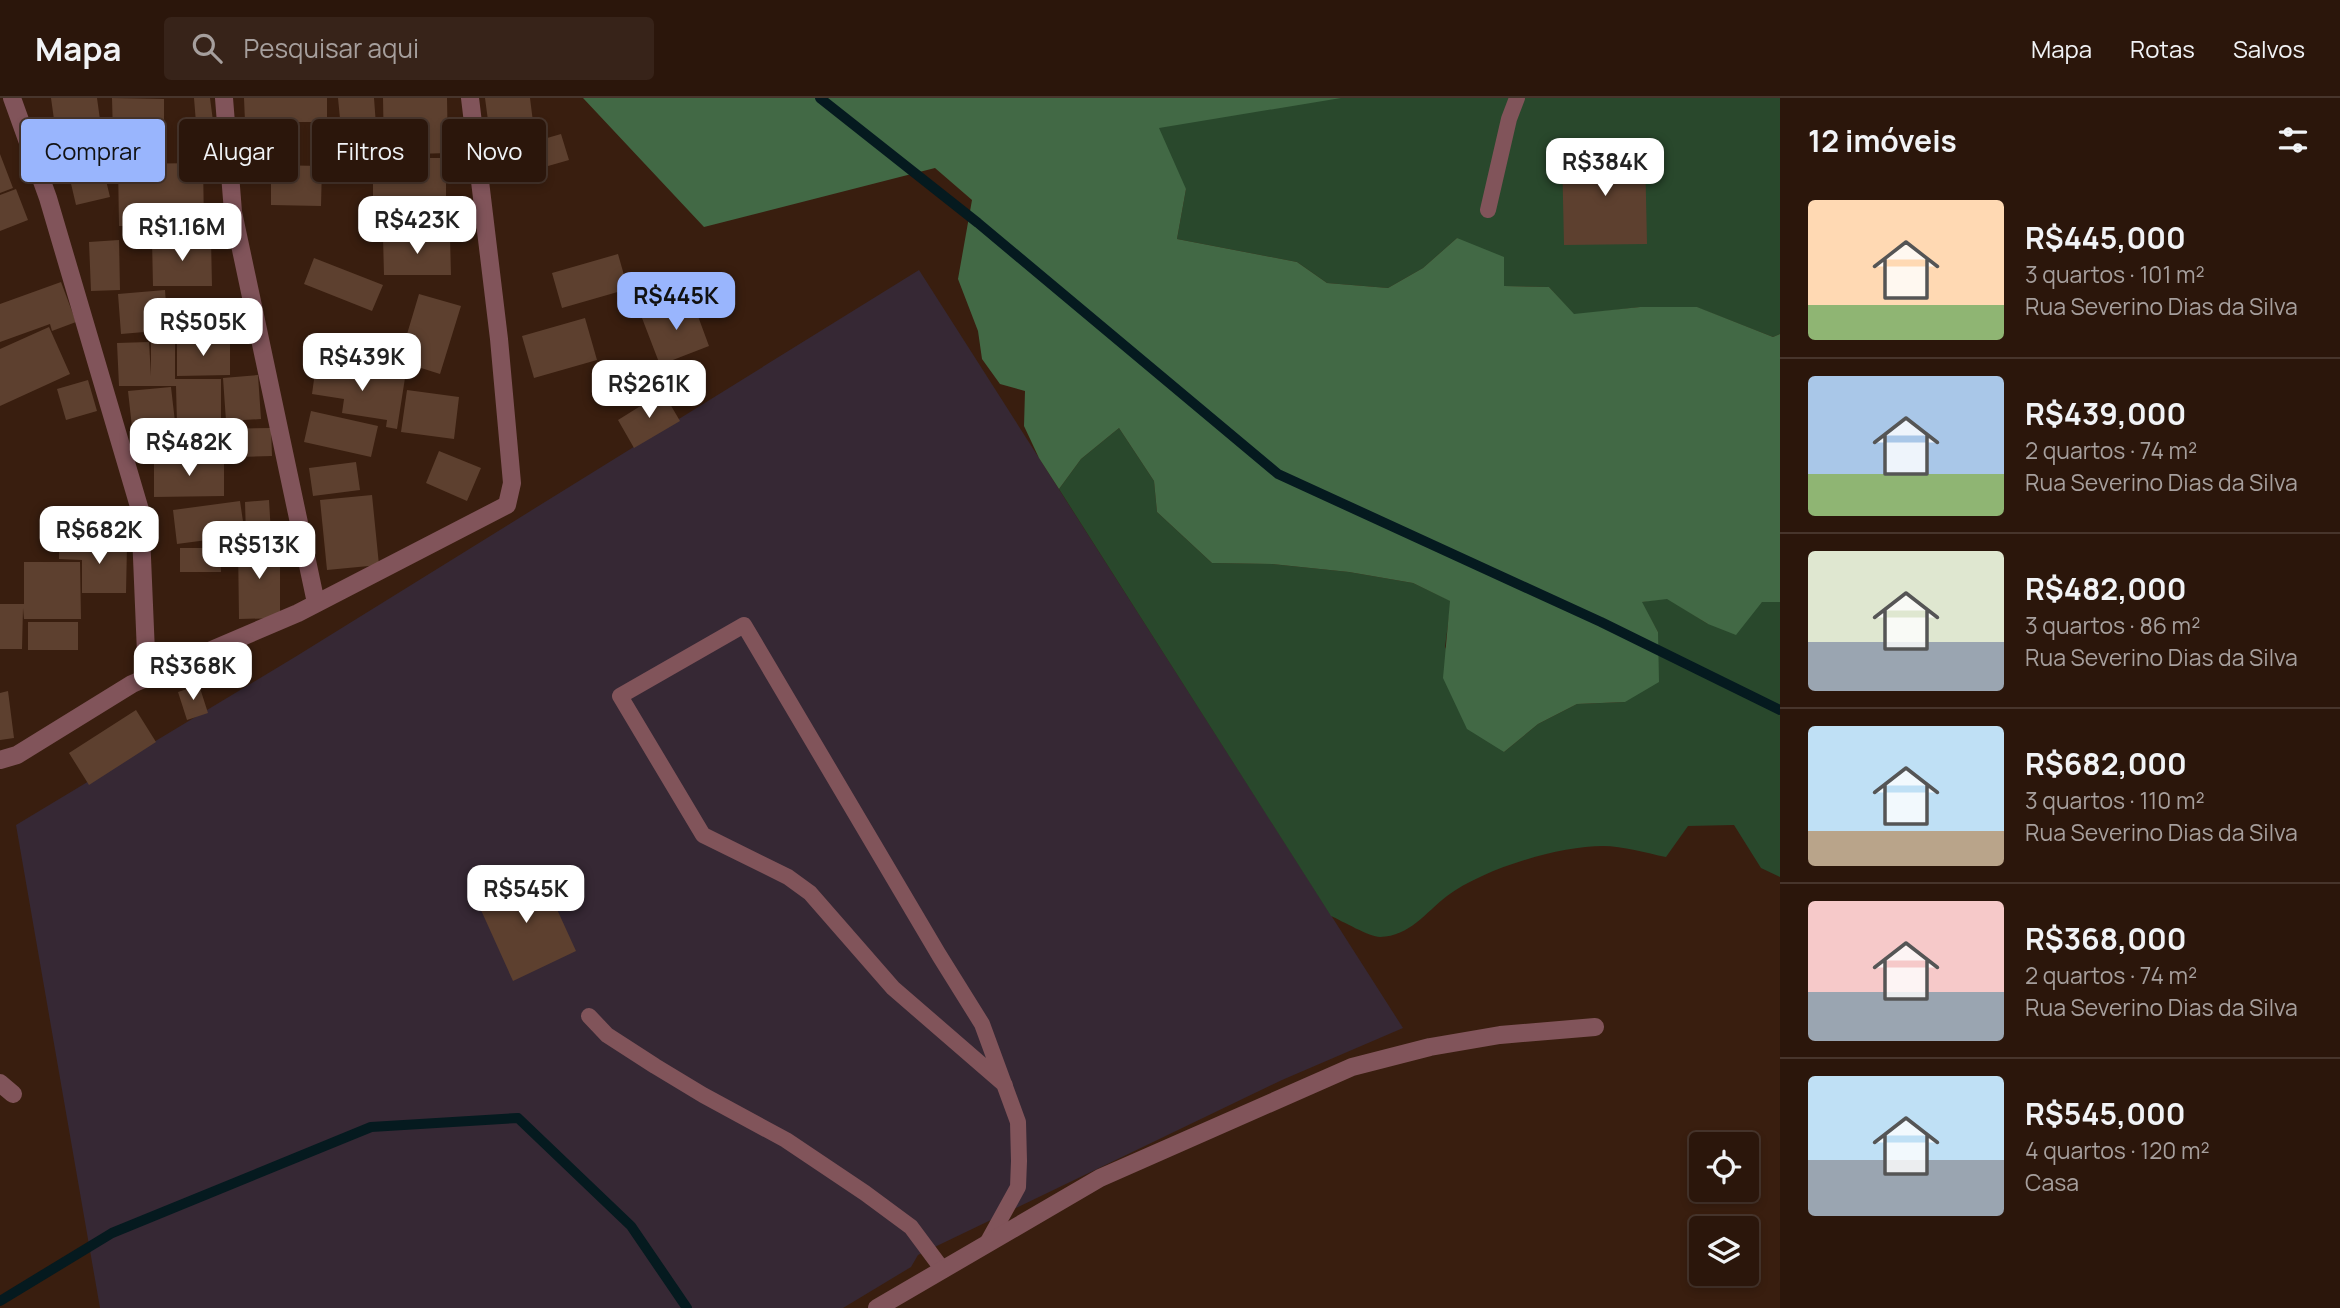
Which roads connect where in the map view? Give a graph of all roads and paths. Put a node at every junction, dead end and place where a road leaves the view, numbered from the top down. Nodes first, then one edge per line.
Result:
1 (12, 98) edge
2 (224, 98) edge
3 (470, 98) edge
4 (1517, 98) edge
5 (1488, 210) dead end
6 (316, 603) junction
7 (147, 677) junction
8 (0, 760) edge
9 (589, 1016) dead end
10 (1595, 1027) dead end
11 (1005, 1085) junction
12 (986, 1245) junction
13 (943, 1270) junction
14 (877, 1308) edge

1 - 7 street
2 - 6 street
3 - 6 street
4 - 5 lane
6 - 7 street
7 - 8 street
9 - 13 lane
10 - 12 street
11 - 11 lane
11 - 12 lane
12 - 13 street
13 - 14 street

